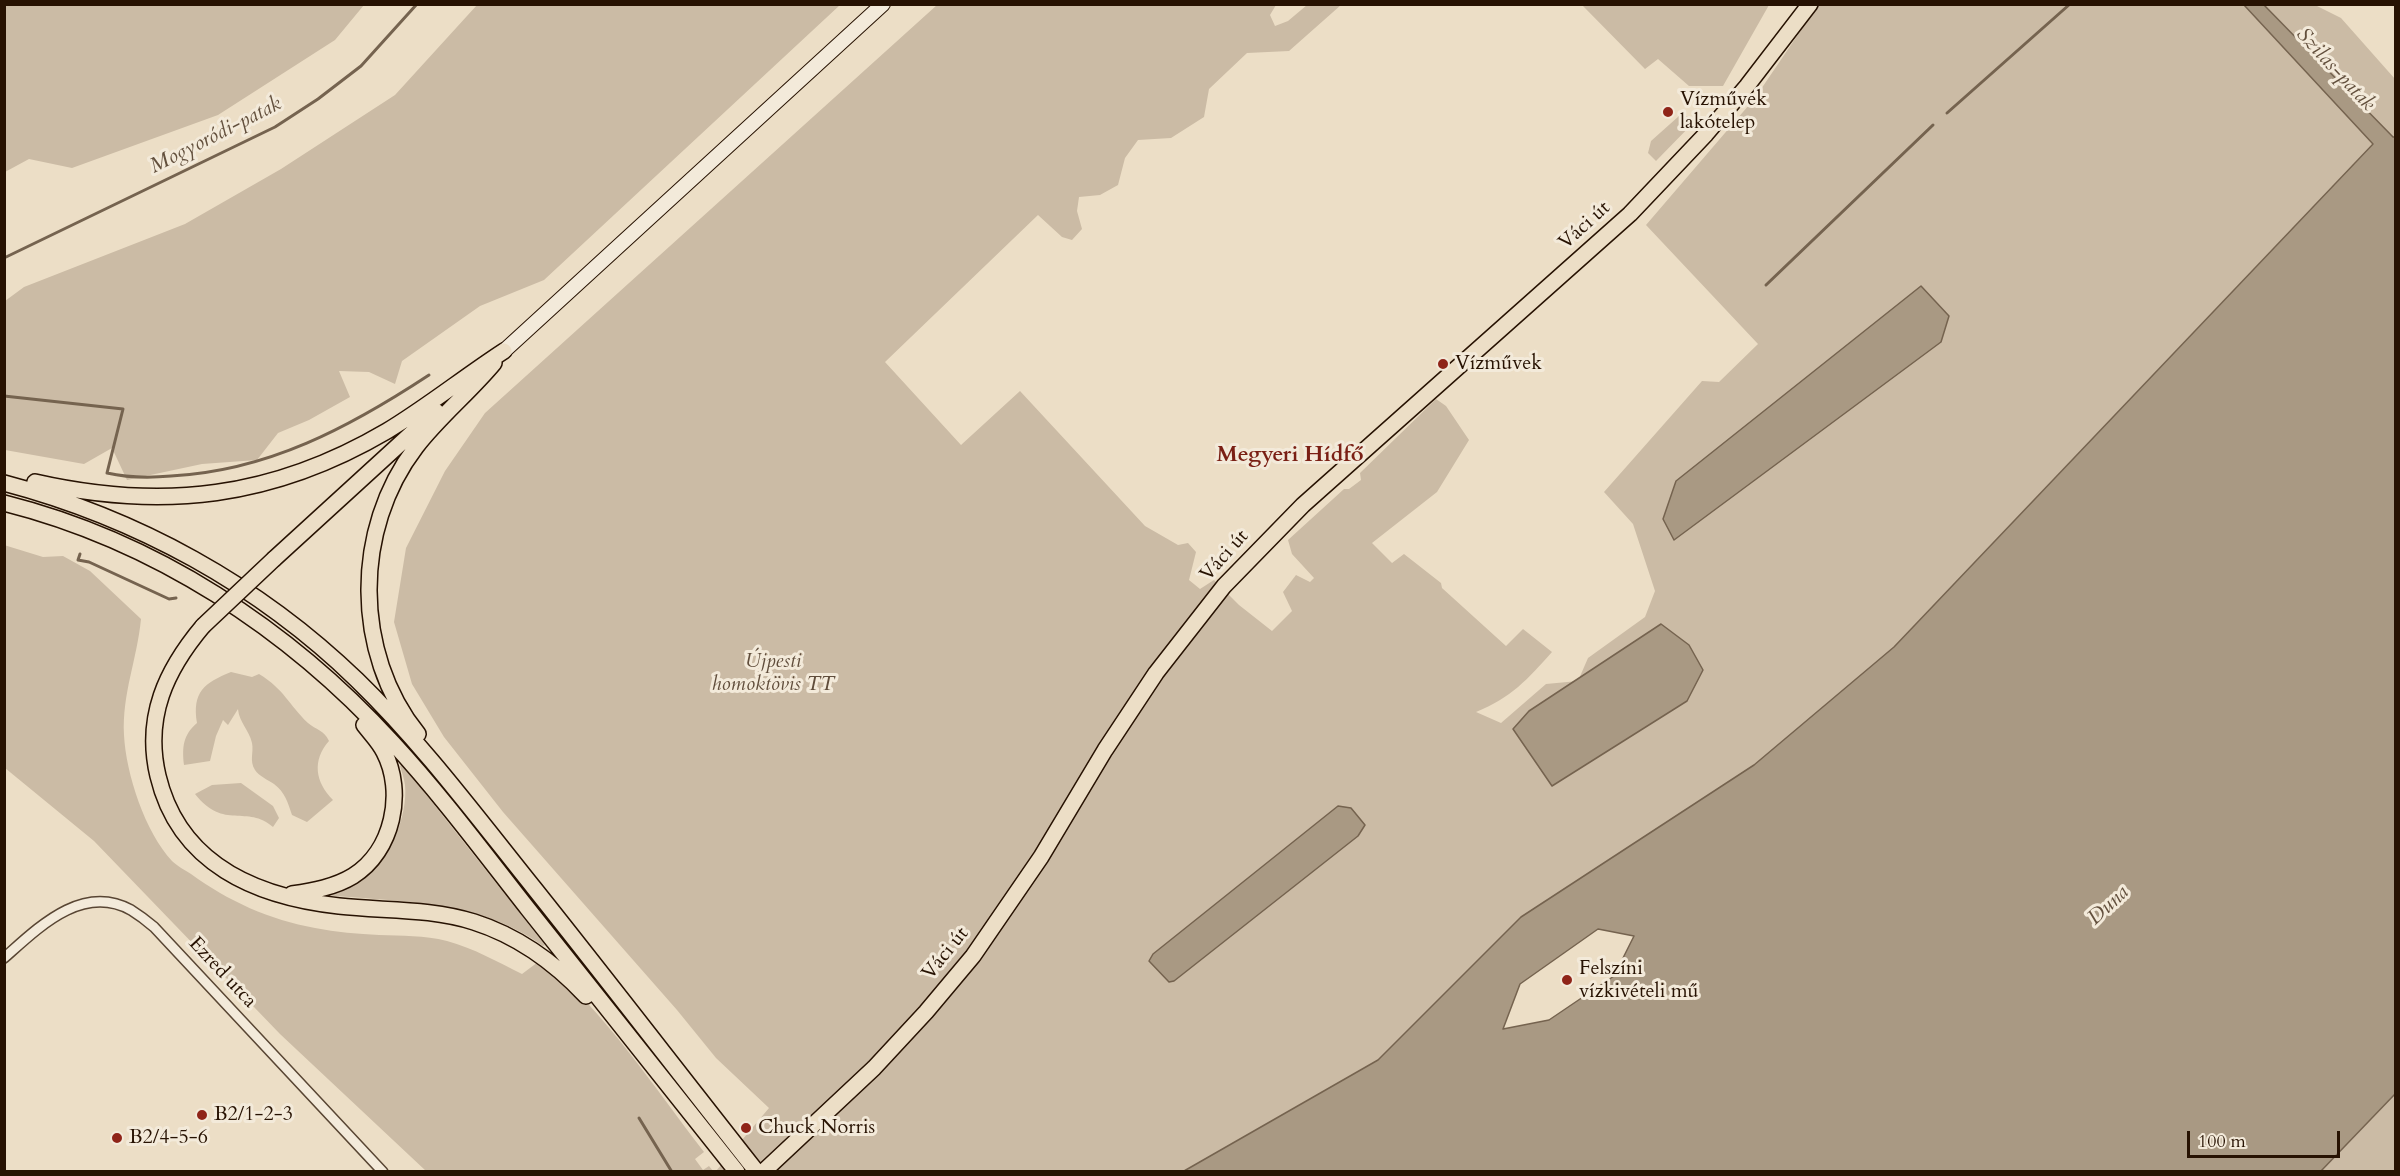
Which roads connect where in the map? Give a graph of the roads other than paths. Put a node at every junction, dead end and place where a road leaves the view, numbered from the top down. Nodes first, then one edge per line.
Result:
1 (883, 4) edge
2 (1801, 4) edge
3 (1810, 4) edge
4 (1790, 30) junction
5 (504, 351) junction
6 (4, 476) edge
7 (4, 483) edge
8 (4, 503) edge
9 (349, 700) junction
10 (467, 804) junction
11 (287, 895) junction
12 (4, 958) edge
13 (620, 1025) junction
14 (383, 1172) edge
15 (737, 1172) edge
16 (757, 1172) edge
17 (763, 1172) edge

1 - 5 main road
2 - 4 main road, Váci út
3 - 4 main road, Váci út
4 - 17 main road, Váci út
5 - 6 main road
5 - 10 main road
5 - 11 main road, bridge
7 - 10 main road
8 - 9 main road
9 - 11 main road
9 - 13 main road
10 - 16 main road
11 - 13 main road
12 - 14 street, Ezred utca
13 - 15 main road

